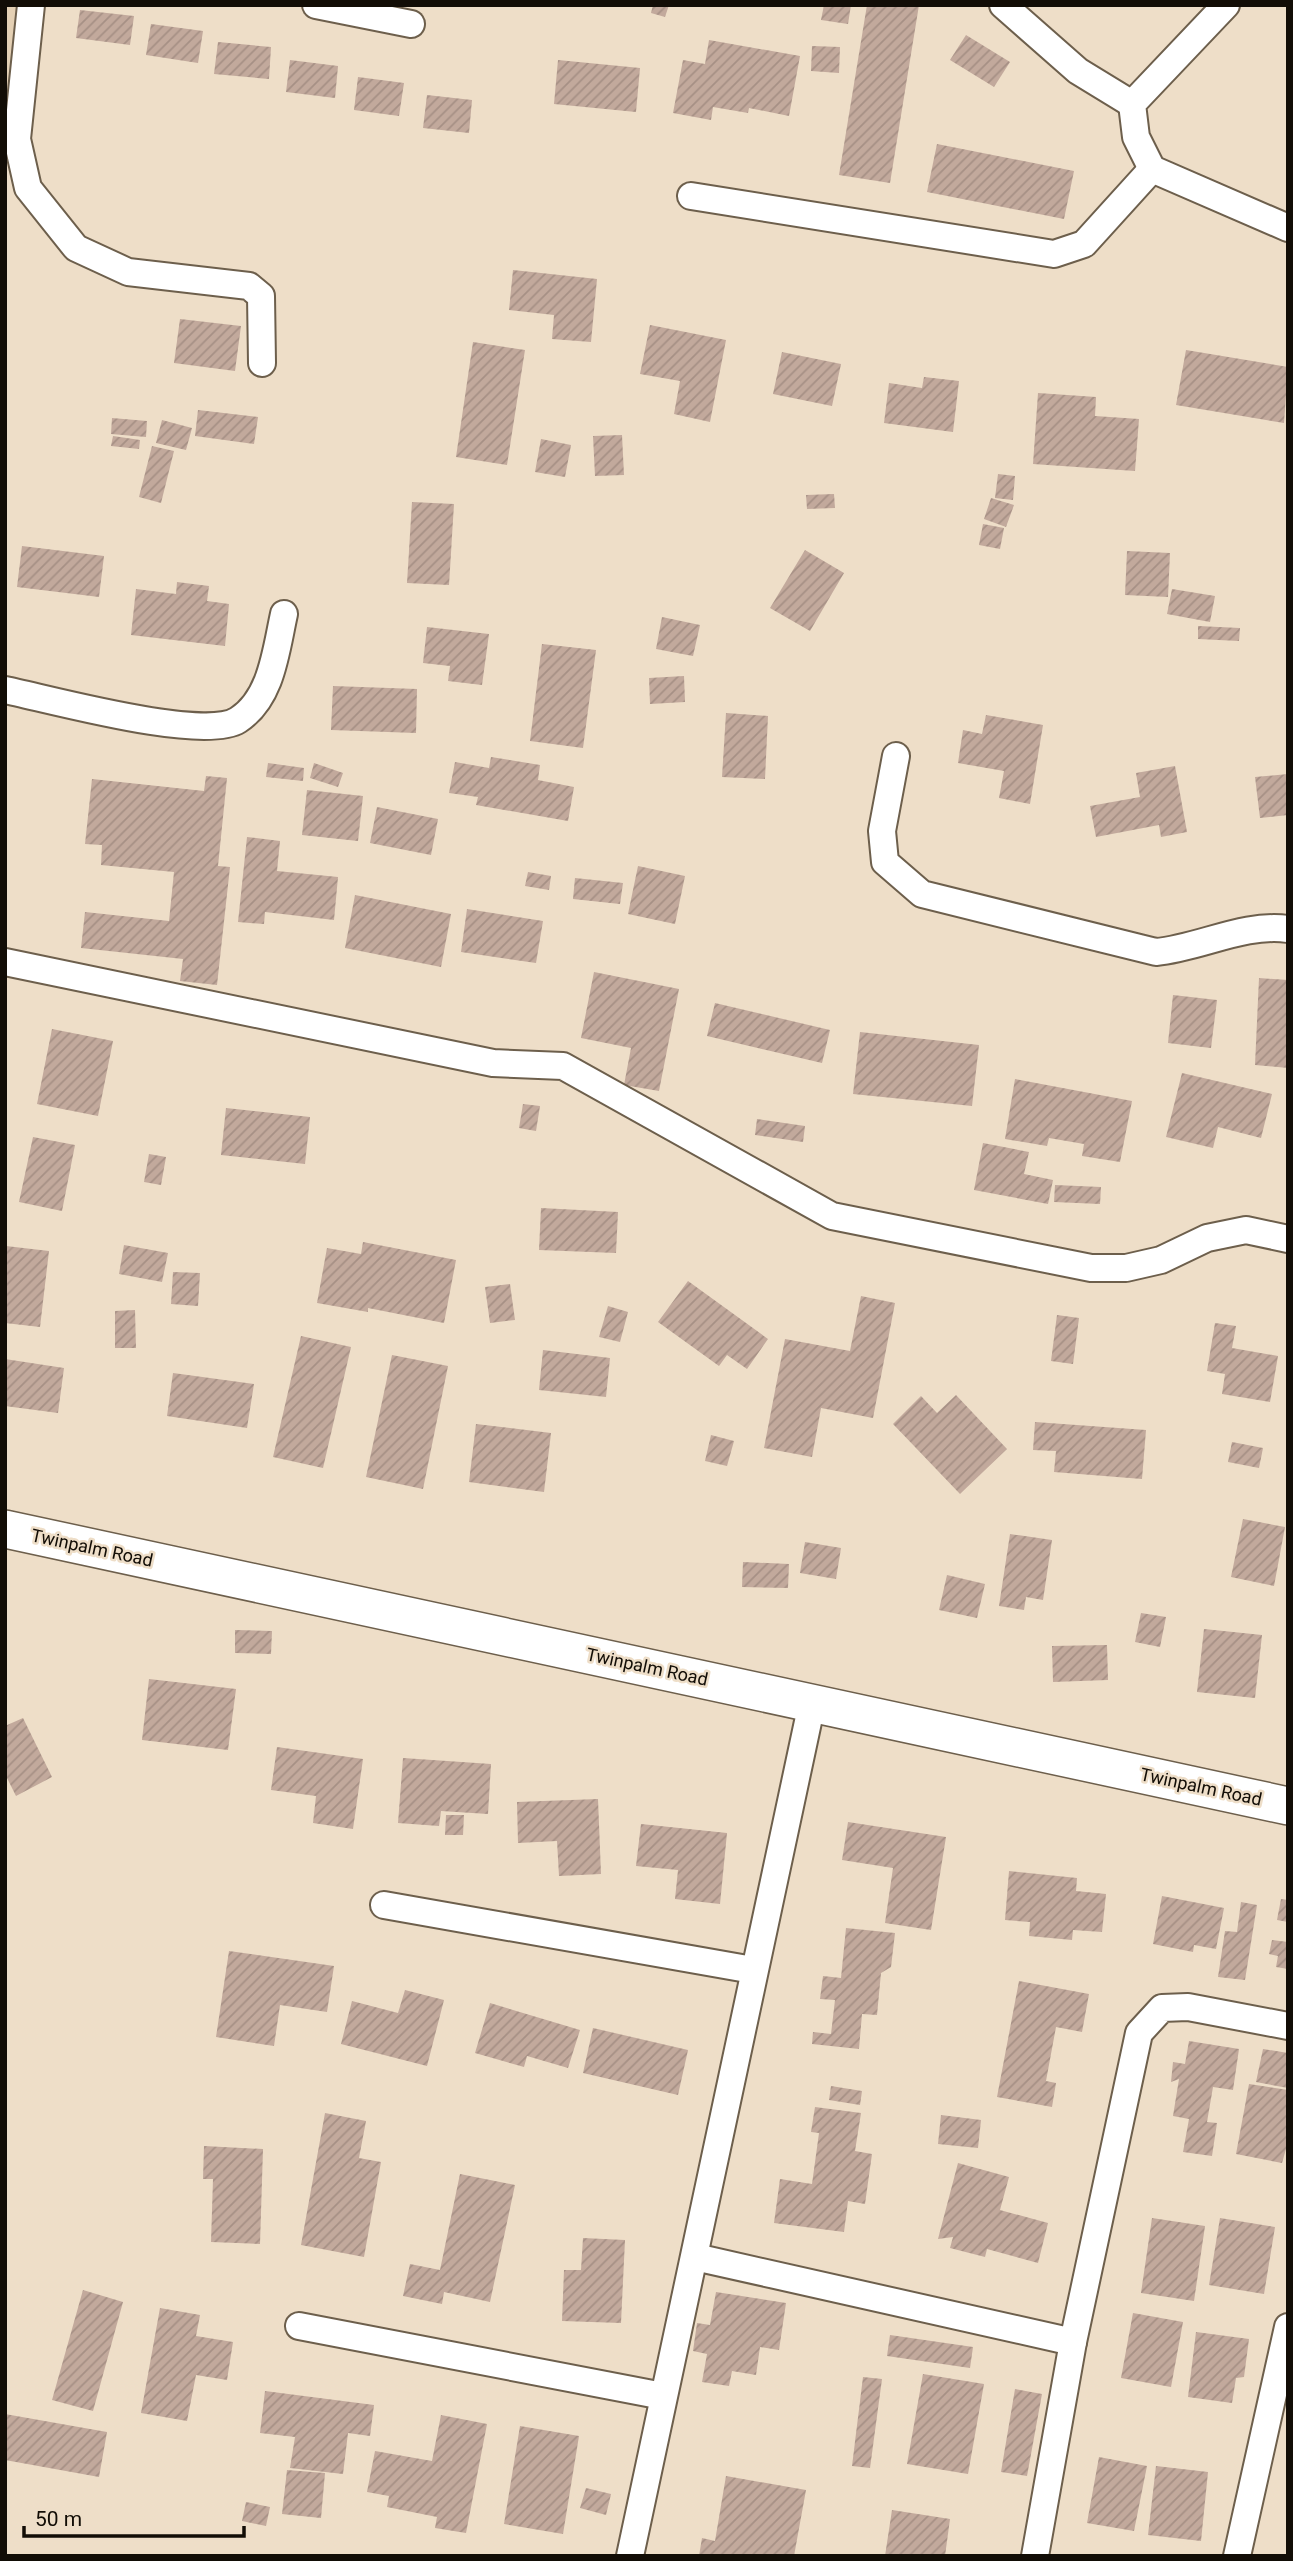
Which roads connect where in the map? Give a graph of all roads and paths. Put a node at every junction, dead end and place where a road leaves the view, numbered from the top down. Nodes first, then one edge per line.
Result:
1 (31, 5) edge
2 (316, 5) edge
3 (1003, 5) edge
4 (1226, 5) edge
5 (411, 24) dead end
6 (1132, 104) junction
7 (1152, 169) junction
8 (691, 197) dead end
9 (1288, 228) edge
10 (261, 363) dead end
11 (284, 614) dead end
12 (5, 690) edge
13 (896, 756) dead end
14 (1288, 929) edge
15 (5, 962) edge
16 (1288, 1239) edge
17 (5, 1529) edge
18 (812, 1703) junction
19 (1288, 1806) edge
20 (384, 1905) dead end
21 (753, 1970) junction
22 (1288, 2026) edge
23 (695, 2257) junction
24 (299, 2326) dead end
25 (1288, 2327) edge
26 (1073, 2343) junction
27 (663, 2396) junction
28 (630, 2556) edge
29 (1035, 2556) edge
30 (1237, 2556) edge

1 - 10 street
2 - 5 street
3 - 6 street
4 - 6 street
6 - 7 street
7 - 8 street
7 - 9 street
11 - 12 street
13 - 14 street
15 - 16 street
17 - 18 main road, Twinpalm Road
18 - 19 main road, Twinpalm Road
18 - 21 street
20 - 21 street
21 - 23 street
22 - 26 street
23 - 26 street
23 - 27 street
24 - 27 street
25 - 30 street
26 - 29 street
27 - 28 street

